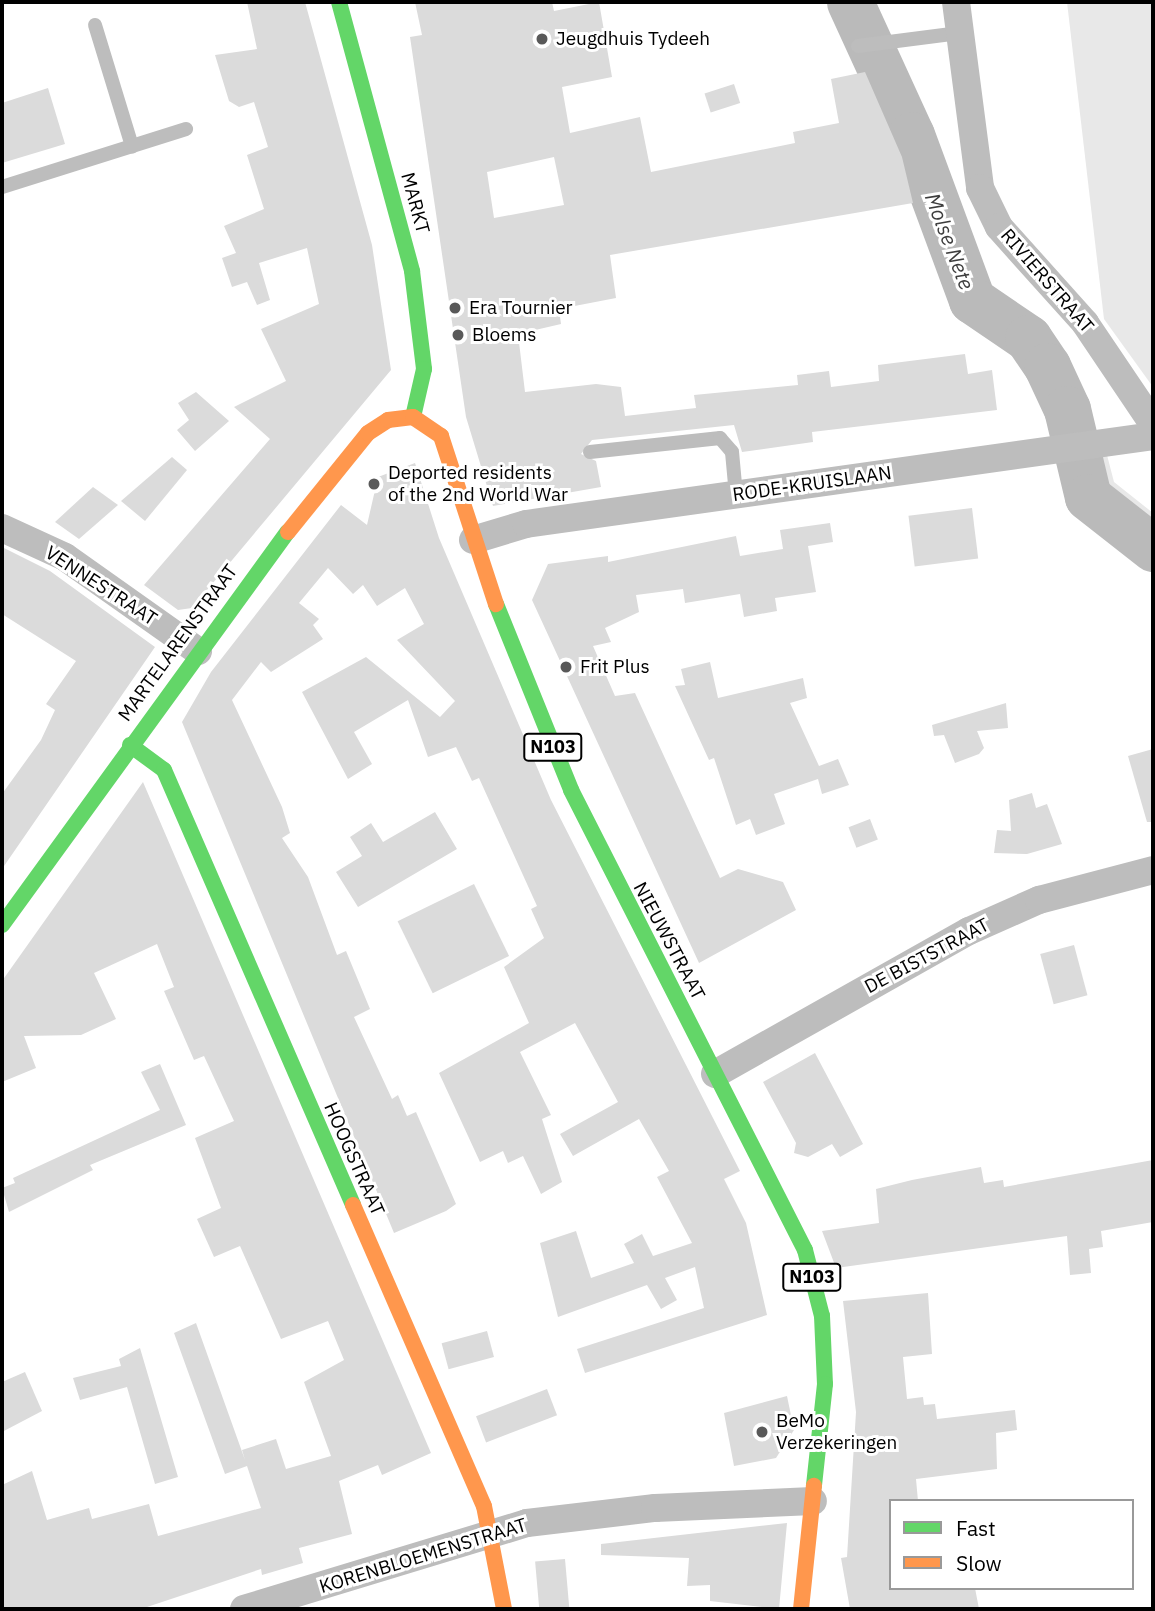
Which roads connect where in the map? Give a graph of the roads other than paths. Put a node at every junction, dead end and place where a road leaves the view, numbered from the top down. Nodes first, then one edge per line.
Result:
1 (340, 2) edge
2 (956, 2) edge
3 (95, 25) dead end
4 (960, 33) junction
5 (858, 46) dead end
6 (186, 129) dead end
7 (132, 146) junction
8 (2, 187) edge
9 (414, 417) junction
10 (1153, 424) edge
11 (1153, 436) edge
12 (590, 452) dead end
13 (736, 495) junction
14 (2, 528) edge
15 (473, 540) junction
16 (198, 650) junction
17 (130, 745) junction
18 (1153, 870) edge
19 (7, 908) edge
20 (715, 1074) junction
21 (813, 1501) junction
22 (494, 1538) junction
23 (244, 1609) edge
24 (504, 1609) edge
25 (802, 1609) edge

1 - 9 main road, MARKT
2 - 4 street, RIVIERSTRAAT
3 - 7 lane
4 - 5 lane
4 - 10 street, RIVIERSTRAAT
6 - 7 lane
7 - 8 lane
9 - 15 main road, NIEUWSTRAAT / N103
9 - 16 main road, MARTELARENSTRAAT
11 - 13 street, RODE-KRUISLAAN
12 - 13 lane
13 - 15 street, RODE-KRUISLAAN
14 - 16 street, VENNESTRAAT
15 - 20 main road, NIEUWSTRAAT / N103
16 - 17 main road, MARTELARENSTRAAT
17 - 19 main road, MARTELARENSTRAAT
17 - 22 main road, HOOGSTRAAT
18 - 20 street, DE BISTSTRAAT
20 - 21 main road, NIEUWSTRAAT / N103
21 - 22 street, KORENBLOEMENSTRAAT
21 - 25 main road, N103
22 - 23 street, KORENBLOEMENSTRAAT
22 - 24 main road, HOOGSTRAAT

